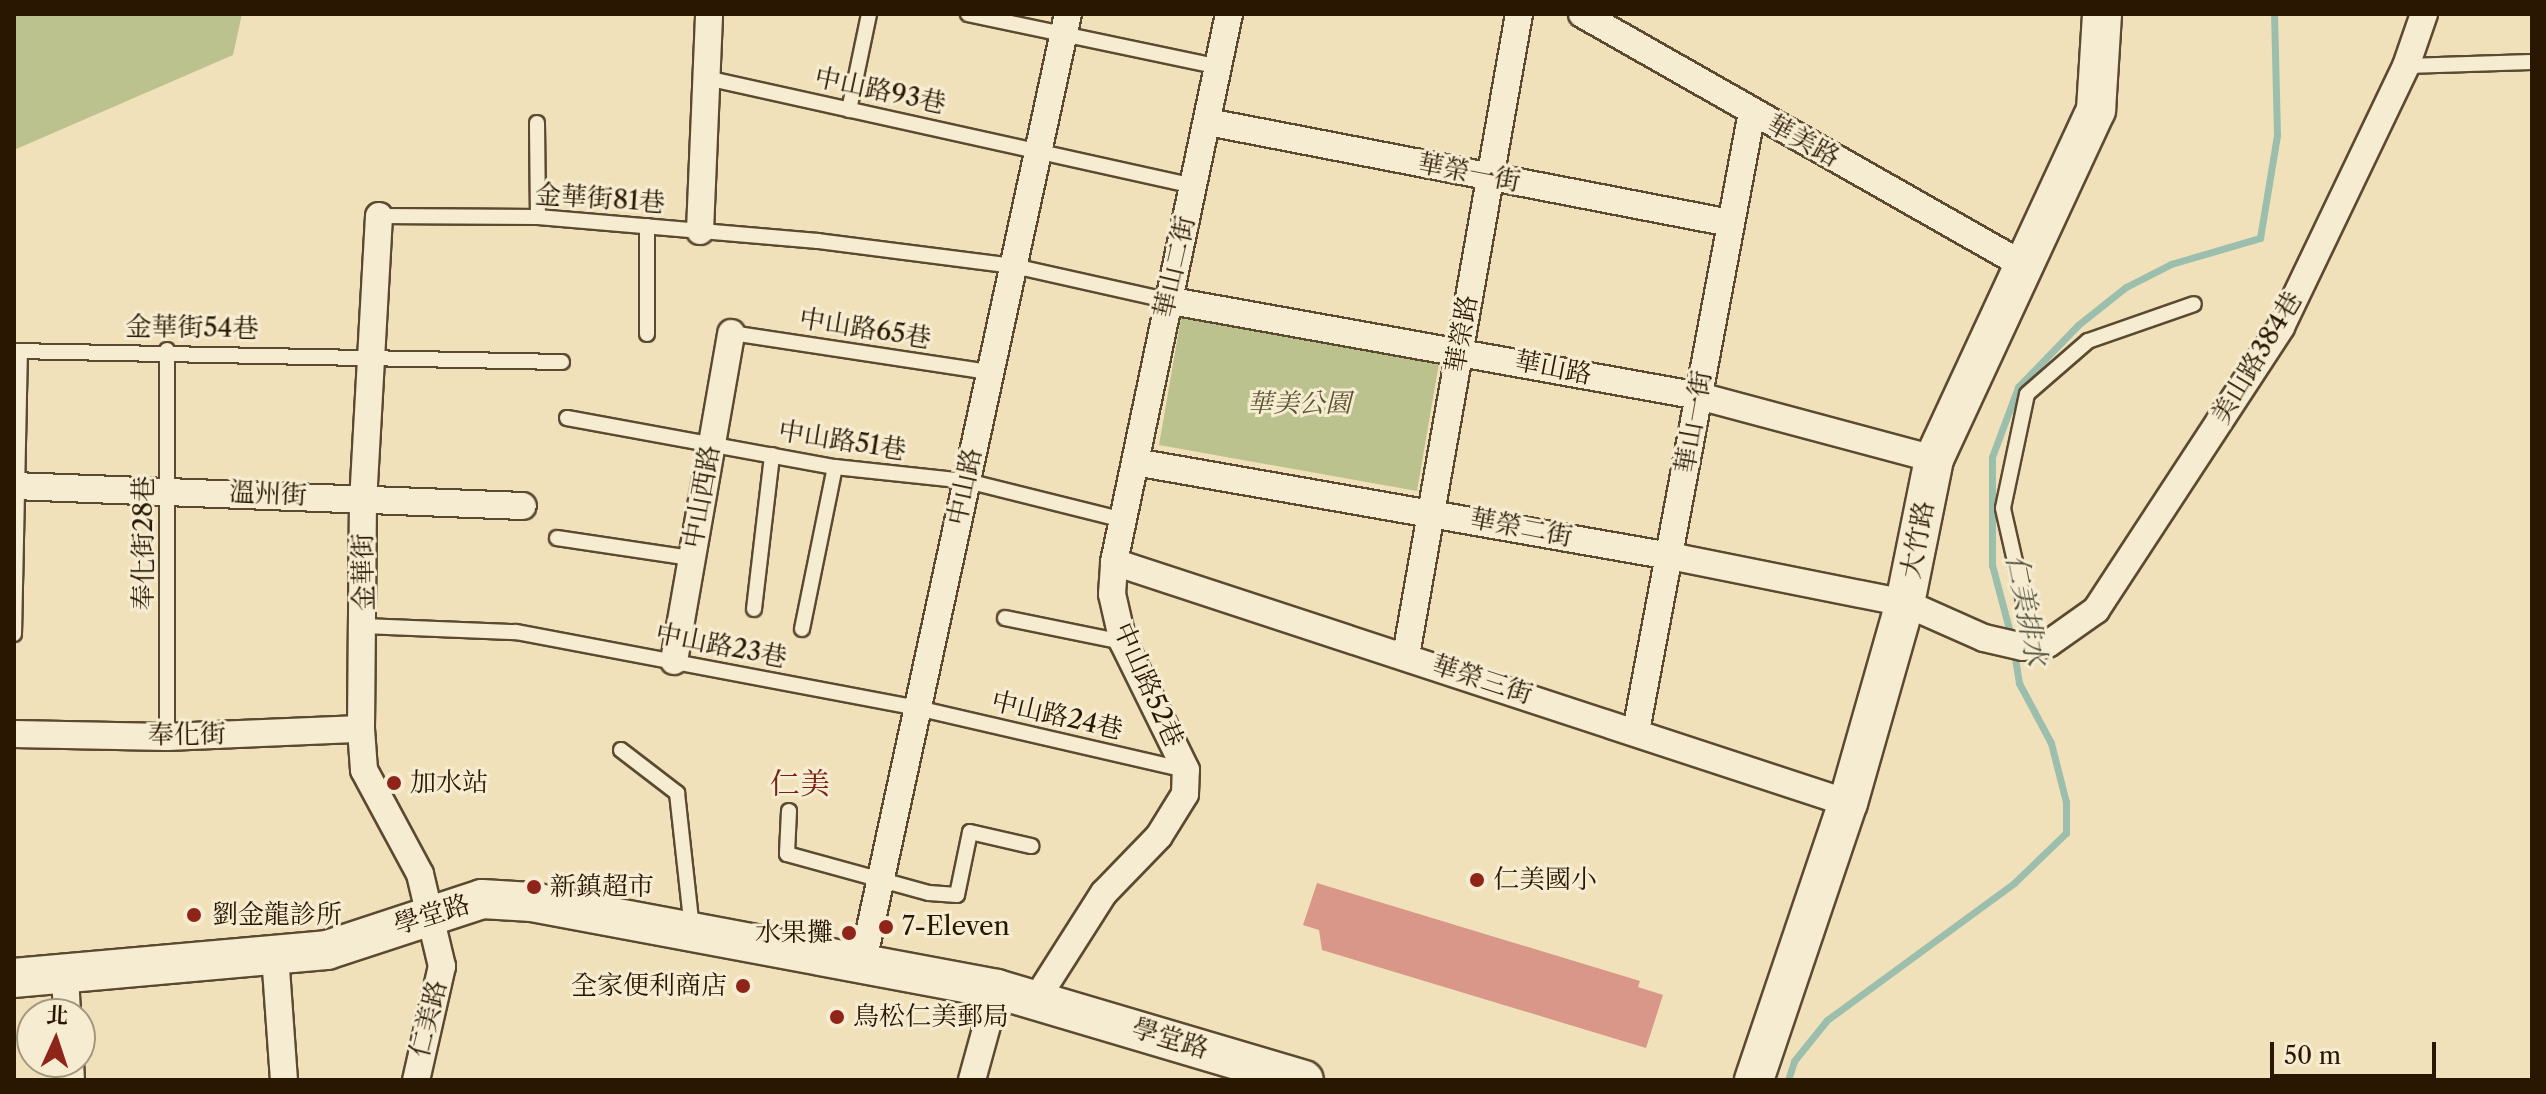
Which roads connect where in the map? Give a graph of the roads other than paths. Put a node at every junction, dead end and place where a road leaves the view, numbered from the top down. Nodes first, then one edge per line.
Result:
1 (709, 14) edge
2 (869, 14) edge
3 (968, 14) edge
4 (1229, 14) edge
5 (1519, 14) edge
6 (1582, 14) edge
7 (2102, 14) edge
8 (2424, 14) edge
9 (1066, 24) edge
10 (2532, 62) edge
11 (2406, 66) junction
12 (1219, 67) junction
13 (711, 79) junction
14 (849, 110) junction
15 (1752, 112) junction
16 (1208, 122) junction
17 (537, 123) dead end
18 (1039, 150) junction
19 (1490, 177) junction
20 (1193, 186) junction
21 (379, 216) joint
22 (538, 217) junction
23 (1730, 223) junction
24 (647, 226) junction
25 (700, 231) junction
26 (1014, 266) junction
27 (2025, 266) junction
28 (1166, 300) junction
29 (2194, 304) dead end
30 (731, 333) joint
31 (647, 334) dead end
32 (167, 350) junction
33 (17, 351) edge
34 (1460, 351) junction
35 (370, 358) junction
36 (562, 362) dead end
37 (990, 372) junction
38 (1699, 396) junction
39 (567, 418) dead end
40 (711, 442) junction
41 (772, 455) junction
42 (1934, 459) junction
43 (1135, 462) junction
44 (835, 467) junction
45 (967, 481) junction
46 (16, 486) edge
47 (168, 489) junction
48 (363, 499) junction
49 (523, 506) dead end
50 (1431, 511) junction
51 (1123, 520) junction
52 (557, 538) dead end
53 (1670, 556) junction
54 (691, 558) junction
55 (1114, 562) junction
56 (1905, 603) junction
57 (754, 609) dead end
58 (1005, 618) dead end
59 (364, 626) junction
60 (802, 629) dead end
61 (14, 634) edge
62 (1123, 642) junction
63 (2028, 646) junction
64 (1406, 655) junction
65 (674, 661) junction
66 (917, 708) junction
67 (361, 729) junction
68 (1636, 731) junction
69 (14, 734) edge
70 (167, 737) junction
71 (621, 750) dead end
72 (1186, 770) junction
73 (1848, 803) junction
74 (789, 811) dead end
75 (1031, 846) dead end
76 (881, 878) junction
77 (430, 912) junction
78 (692, 932) junction
79 (275, 955) junction
80 (863, 961) junction
81 (65, 975) junction
82 (14, 978) edge
83 (997, 989) junction
84 (66, 998) edge
85 (1037, 998) junction
86 (1260, 1074) edge
87 (284, 1080) edge
88 (416, 1080) edge
89 (972, 1080) edge
90 (1304, 1080) edge
91 (1754, 1080) edge

1 - 13 street
2 - 14 lane
3 - 9 lane
4 - 12 street, 華山二街
5 - 19 street, 華榮路
6 - 15 street, 華美路
7 - 27 street, 大竹路
8 - 11 street, 美山路384巷
9 - 12 lane
9 - 18 street, 中山路
10 - 11 lane
11 - 63 street, 美山路384巷
12 - 16 street, 華山二街
13 - 14 lane, 中山路93巷
13 - 25 street
14 - 18 lane, 中山路93巷
15 - 23 street, 華山一街
15 - 27 street, 華美路
16 - 19 street, 華榮一街
16 - 20 street, 華山二街
17 - 22 lane
18 - 20 lane, 中山路93巷
18 - 26 street, 中山路
19 - 23 street, 華榮一街
19 - 34 street, 華榮路
20 - 28 street, 華山二街
21 - 22 lane, 金華街81巷
21 - 35 street, 金華街
22 - 24 lane, 金華街81巷
23 - 38 street, 華山一街
24 - 25 lane, 金華街81巷
24 - 31 lane
25 - 26 lane, 金華街81巷
26 - 28 lane, 金華街81巷
26 - 37 street, 中山路
27 - 42 street, 大竹路
28 - 34 street, 華山路
28 - 43 street, 華山二街
29 - 63 lane
30 - 37 lane, 中山路65巷
30 - 40 street, 中山西路
32 - 33 lane, 金華街54巷
32 - 35 lane, 金華街54巷
32 - 47 lane, 奉化街28巷
33 - 46 lane
34 - 38 street, 華山路
34 - 50 street, 華榮路
35 - 36 lane, 金華街54巷
35 - 48 street, 金華街
37 - 45 street, 中山路
38 - 42 street, 華山路
38 - 53 street, 華山一街
39 - 40 lane, 中山路51巷
40 - 41 lane, 中山路51巷
40 - 54 street, 中山西路
41 - 44 lane, 中山路51巷
41 - 57 lane
42 - 56 street, 大竹路
43 - 50 street, 華榮二街
43 - 51 street, 華山二街
44 - 45 lane, 中山路51巷
44 - 60 lane
45 - 51 lane
45 - 66 street, 中山路
46 - 47 street, 溫州街
46 - 61 lane
47 - 48 street, 溫州街
47 - 70 lane, 奉化街28巷
48 - 49 street, 溫州街
48 - 59 street, 金華街
50 - 53 street, 華榮二街
50 - 64 street, 華榮路
51 - 55 street, 中山路52巷
52 - 54 lane
53 - 56 street, 華榮二街
53 - 68 street, 華山一街
54 - 65 street, 中山西路
55 - 62 street, 中山路52巷
55 - 64 street, 華榮三街
56 - 63 street, 華榮二街
56 - 73 street, 大竹路
58 - 62 lane
59 - 65 lane, 中山路23巷
59 - 67 street, 金華街
62 - 72 street, 中山路52巷
64 - 68 street, 華榮三街
65 - 66 lane, 中山路23巷
66 - 72 lane, 中山路24巷
66 - 76 street, 中山路
67 - 70 street, 奉化街
67 - 77 street, 金華街
68 - 73 street, 華榮三街
69 - 70 street, 奉化街
71 - 78 lane
72 - 85 street
73 - 91 street, 大竹路
74 - 76 lane
75 - 76 lane
76 - 80 street, 中山路
77 - 78 street, 學堂路
77 - 79 street, 學堂路
77 - 88 street, 仁美路
78 - 80 street, 學堂路
79 - 81 street, 學堂路
79 - 87 street
80 - 83 street, 學堂路
81 - 82 street, 學堂路
81 - 84 street
83 - 85 street, 學堂路
83 - 89 street
85 - 86 street, 學堂路
86 - 90 street, 學堂路

